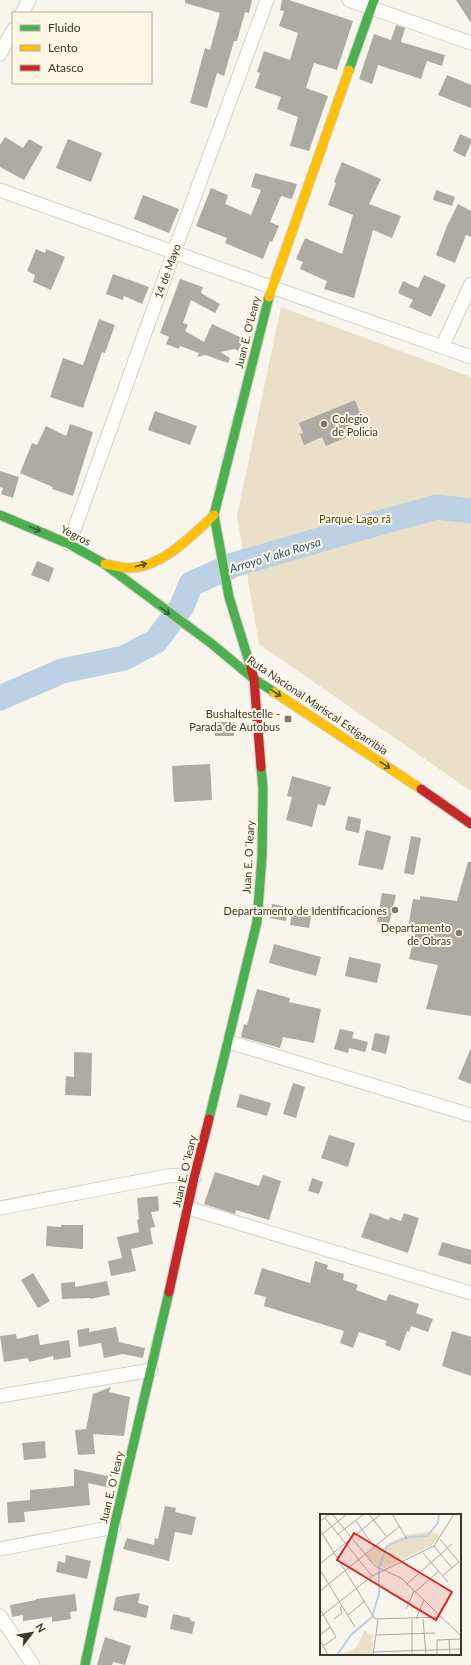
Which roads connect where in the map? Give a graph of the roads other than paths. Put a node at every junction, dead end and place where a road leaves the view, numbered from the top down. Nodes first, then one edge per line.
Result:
1 (29, 0) edge
2 (267, 0) edge
3 (349, 0) edge
4 (373, 4) edge
5 (23, 12) edge
6 (12, 32) edge
7 (471, 44) edge
8 (0, 54) edge
9 (0, 190) edge
10 (174, 252) junction
11 (471, 284) edge
12 (271, 287) junction
13 (442, 347) junction
14 (471, 357) edge
15 (0, 515) edge
16 (214, 515) junction
17 (69, 544) junction
18 (102, 564) junction
19 (134, 588) joint
20 (254, 679) junction
21 (471, 824) edge
22 (229, 1042) junction
23 (471, 1115) edge
24 (194, 1178) junction
25 (0, 1208) edge
26 (188, 1208) junction
27 (471, 1293) edge
28 (150, 1370) junction
29 (0, 1396) edge
30 (114, 1527) junction
31 (0, 1549) edge
32 (0, 1616) edge
33 (33, 1665) edge
34 (85, 1665) edge

1 - 5 street
2 - 10 street, 14 de Mayo
3 - 4 street
4 - 7 street
4 - 12 street, Juan E. O'Leary
6 - 8 street
9 - 10 street
10 - 12 street
10 - 17 street, 14 de Mayo
11 - 13 street
12 - 13 street
12 - 16 street, Juan E. O'Leary
13 - 14 street
15 -> 17 street, Yegros
18 -> 16 street
16 - 20 street, Juan E. O'Leary
17 - 18 street, Yegros
18 - 19 street, Yegros
19 -> 20 street, Ruta Nacional Mariscal Estigarribia
20 -> 21 street, Ruta Nacional Mariscal Estigarribia
20 - 22 street, Juan E. O´leary
22 - 23 street
22 - 24 street, Juan E. O´leary
24 - 25 street
24 - 26 street, Juan E. O´leary
26 - 27 street
26 - 28 street, Juan E. O´leary
28 - 29 street
28 - 30 street, Juan E. O´leary
30 - 31 street
30 - 34 street, Juan E. O´leary
32 - 33 street

